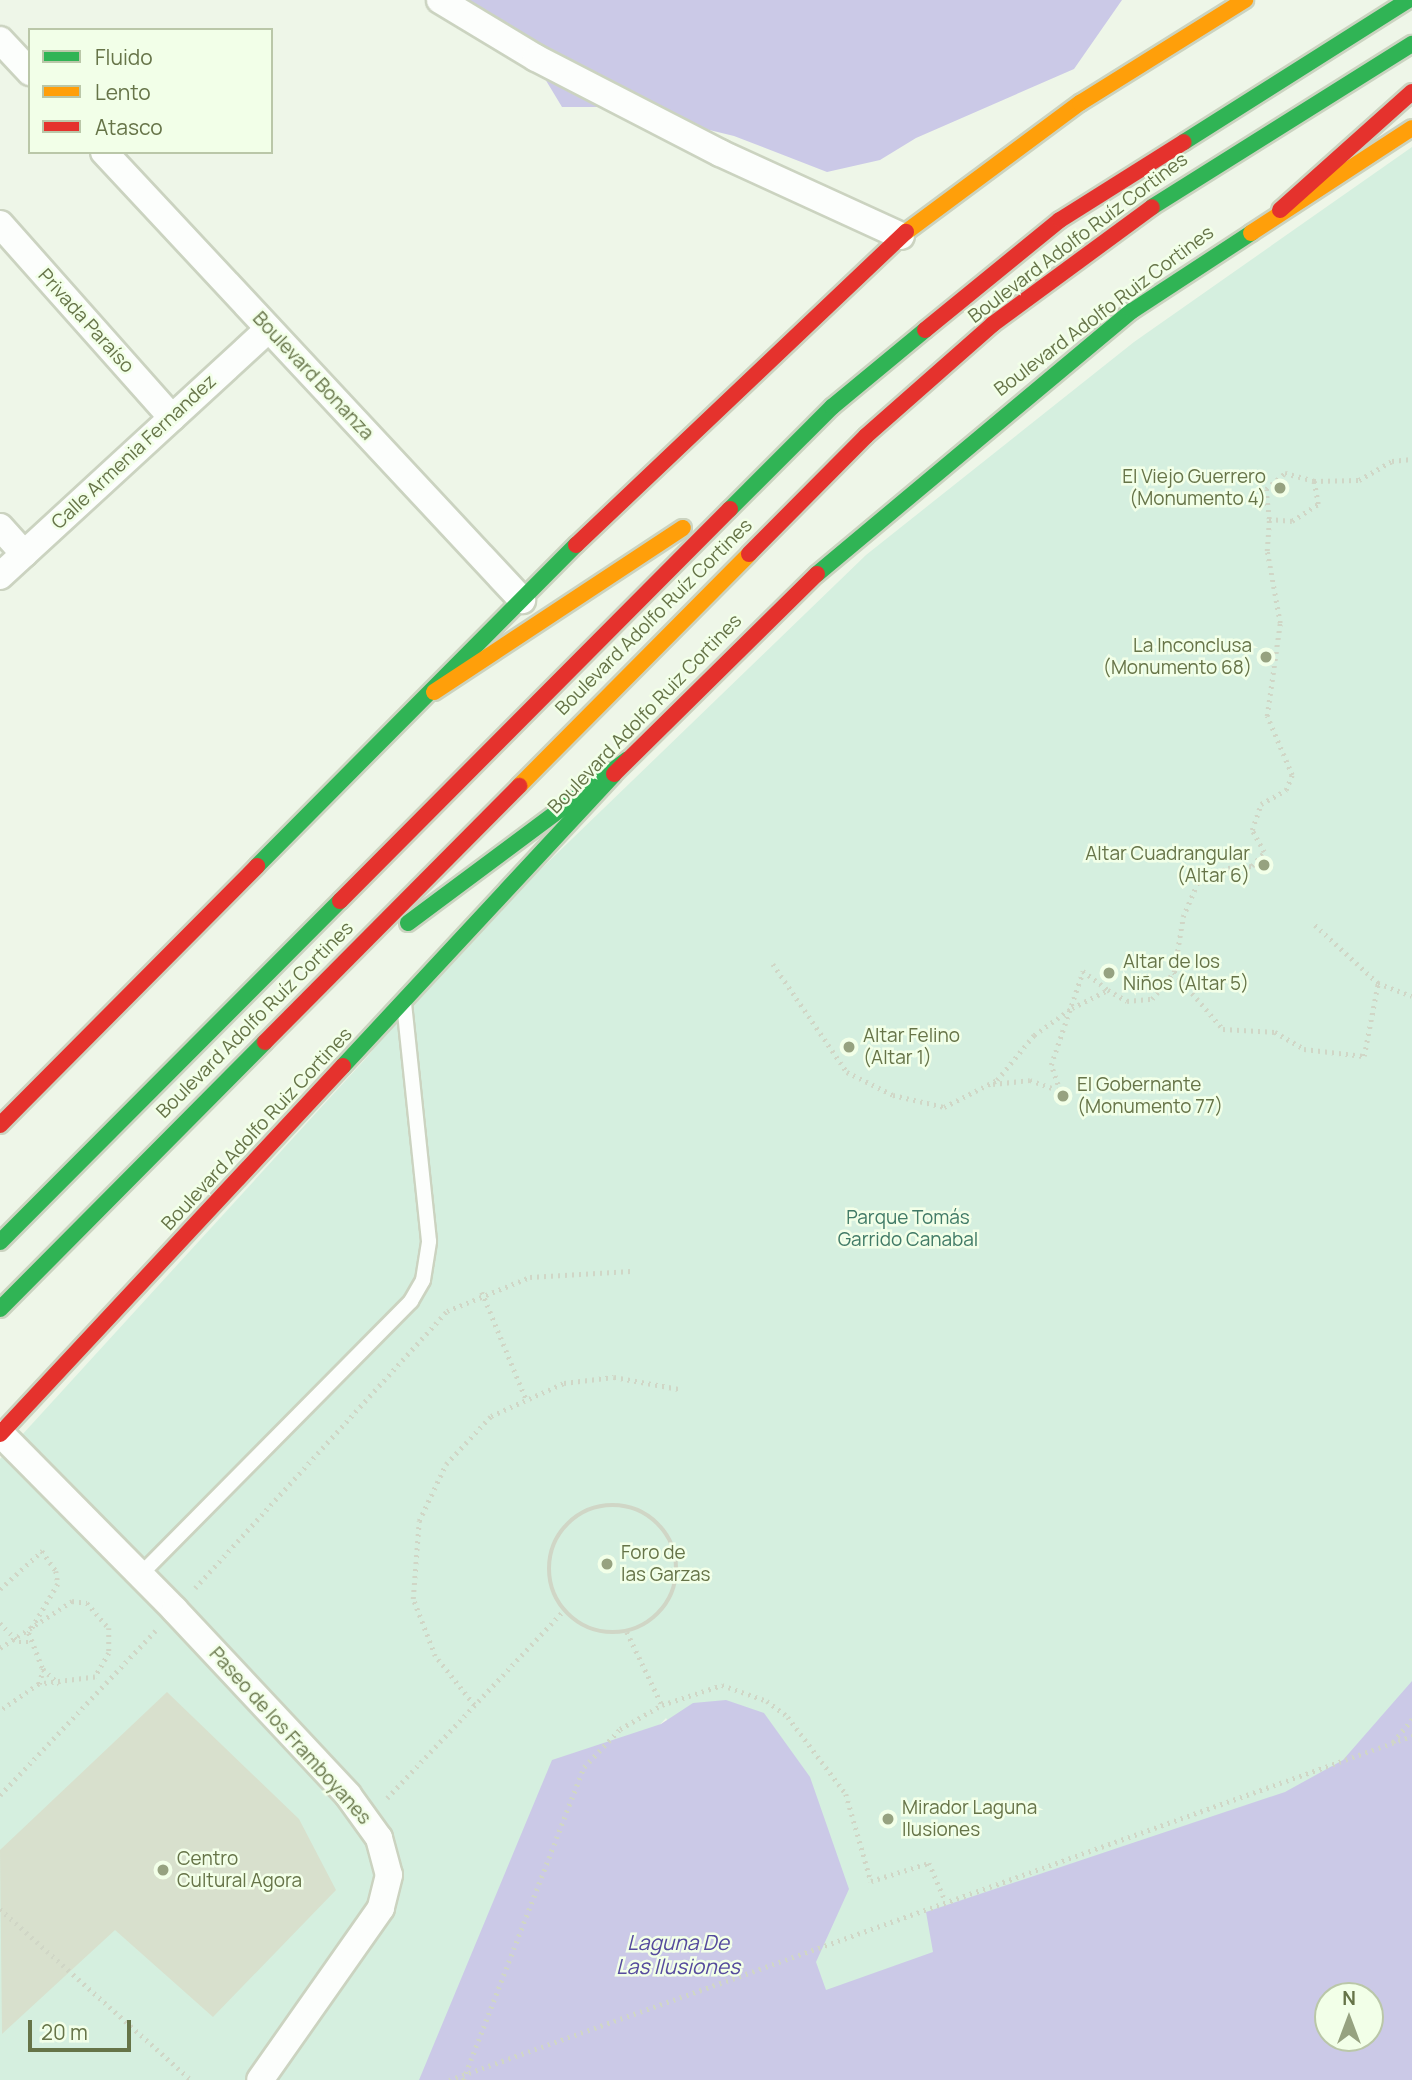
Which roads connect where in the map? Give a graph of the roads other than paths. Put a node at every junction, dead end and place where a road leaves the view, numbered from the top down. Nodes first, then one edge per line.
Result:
1 (440, 0) edge
2 (1245, 0) edge
3 (1409, 0) edge
4 (0, 40) edge
5 (1412, 44) edge
6 (28, 70) edge
7 (1412, 92) edge
8 (1412, 128) edge
9 (106, 154) edge
10 (1280, 210) junction
11 (0, 224) edge
12 (901, 236) junction
13 (269, 329) junction
14 (172, 418) junction
15 (752, 483) junction
16 (0, 527) edge
17 (24, 554) junction
18 (0, 576) edge
19 (522, 600) junction
20 (434, 692) junction
21 (628, 759) junction
22 (305, 999) junction
23 (404, 1003) junction
24 (0, 1125) edge
25 (0, 1242) edge
26 (0, 1310) edge
27 (0, 1434) edge
28 (141, 1574) junction
29 (260, 2080) edge

1 - 12 street
2 - 12 main road
3 - 15 main road, Boulevard Adolfo Ruíz Cortines
4 - 6 street
5 - 22 main road, Boulevard Adolfo Ruíz Cortines
7 - 10 main road
8 - 10 main road, Boulevard Adolfo Ruiz Cortines
9 - 13 street, Boulevard Bonanza
10 - 21 main road, Boulevard Adolfo Ruiz Cortines
11 - 14 street, Privada Paraíso
12 - 19 main road
13 - 14 street, Calle Armenia Fernandez
13 - 19 street, Boulevard Bonanza
14 - 17 street, Calle Armenia Fernandez
15 - 20 main road
15 - 25 main road, Boulevard Adolfo Ruíz Cortines
16 - 17 street
17 - 18 street, Calle Armenia Fernandez
19 - 20 main road
20 - 24 main road
21 - 22 main road
21 - 23 main road, Boulevard Adolfo Ruiz Cortines
22 - 26 main road, Boulevard Adolfo Ruíz Cortines
23 - 27 main road, Boulevard Adolfo Ruiz Cortines
23 - 28 lane
27 - 28 street, Paseo de los Framboyanes
28 - 29 street, Paseo de los Framboyanes

